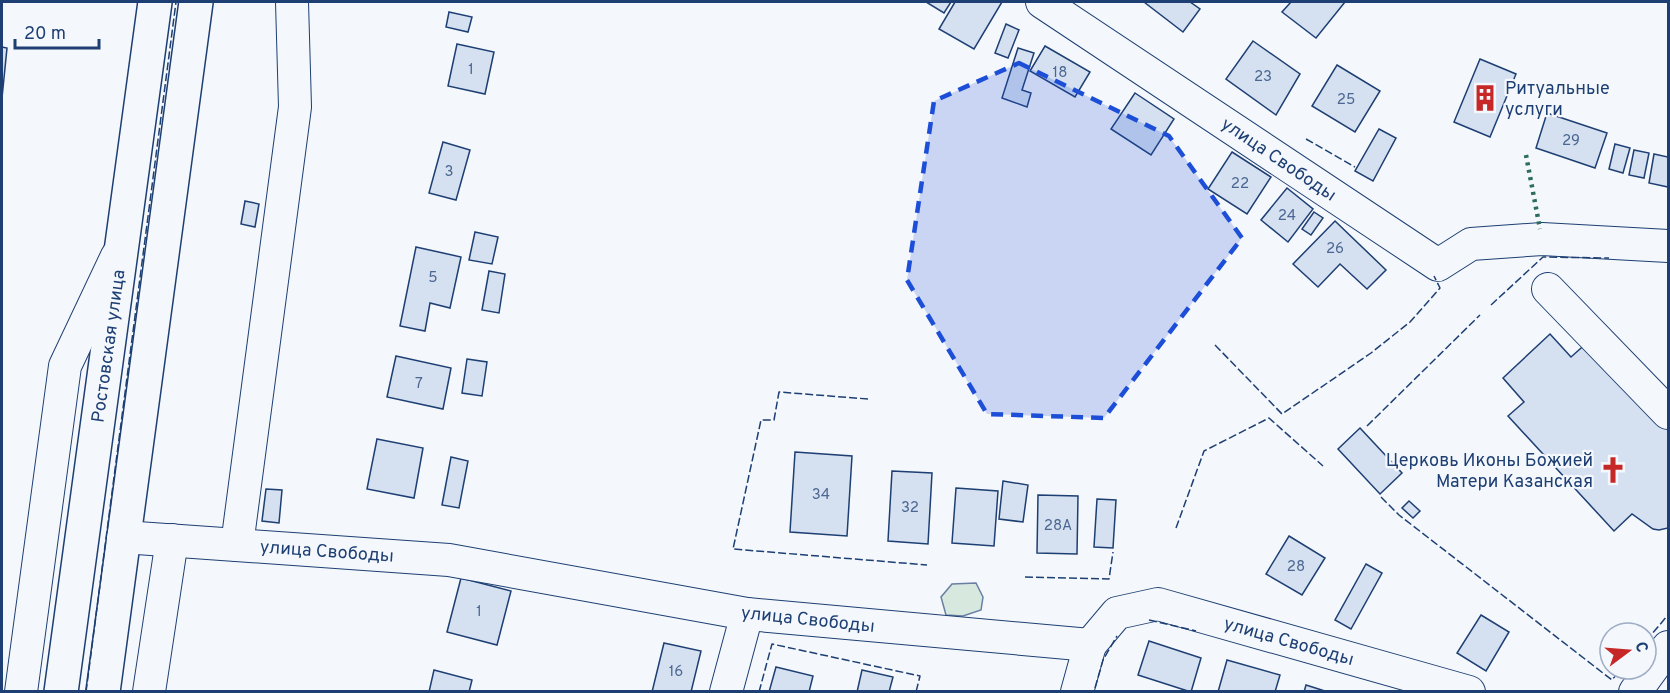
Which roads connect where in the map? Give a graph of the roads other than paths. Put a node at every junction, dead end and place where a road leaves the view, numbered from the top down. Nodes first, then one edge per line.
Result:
1 (155, 2) edge
2 (196, 2) edge
3 (292, 2) edge
4 (1042, 2) edge
5 (1668, 246) edge
6 (121, 248) junction
7 (1548, 289) dead end
8 (1668, 413) edge
9 (123, 537) junction
10 (172, 540) junction
11 (237, 545) junction
12 (747, 614) junction
13 (1090, 645) junction
14 (1668, 647) edge
15 (21, 692) edge
16 (62, 692) edge
17 (103, 692) edge
18 (149, 692) edge
19 (726, 692) edge
20 (1077, 692) edge
21 (1469, 692) edge
22 (1635, 692) edge

1 - 6 highway, Ростовская улица
2 - 9 highway
3 - 11 street
4 - 5 street, улица Свободы
6 - 15 street
6 - 16 highway, Ростовская улица
7 - 8 street
9 - 10 street, улица Свободы
9 - 17 highway
10 - 11 street, улица Свободы
10 - 18 street
11 - 12 street, улица Свободы
12 - 13 street, улица Свободы
12 - 19 street
13 - 20 street
13 - 21 street, улица Свободы
14 - 22 street

